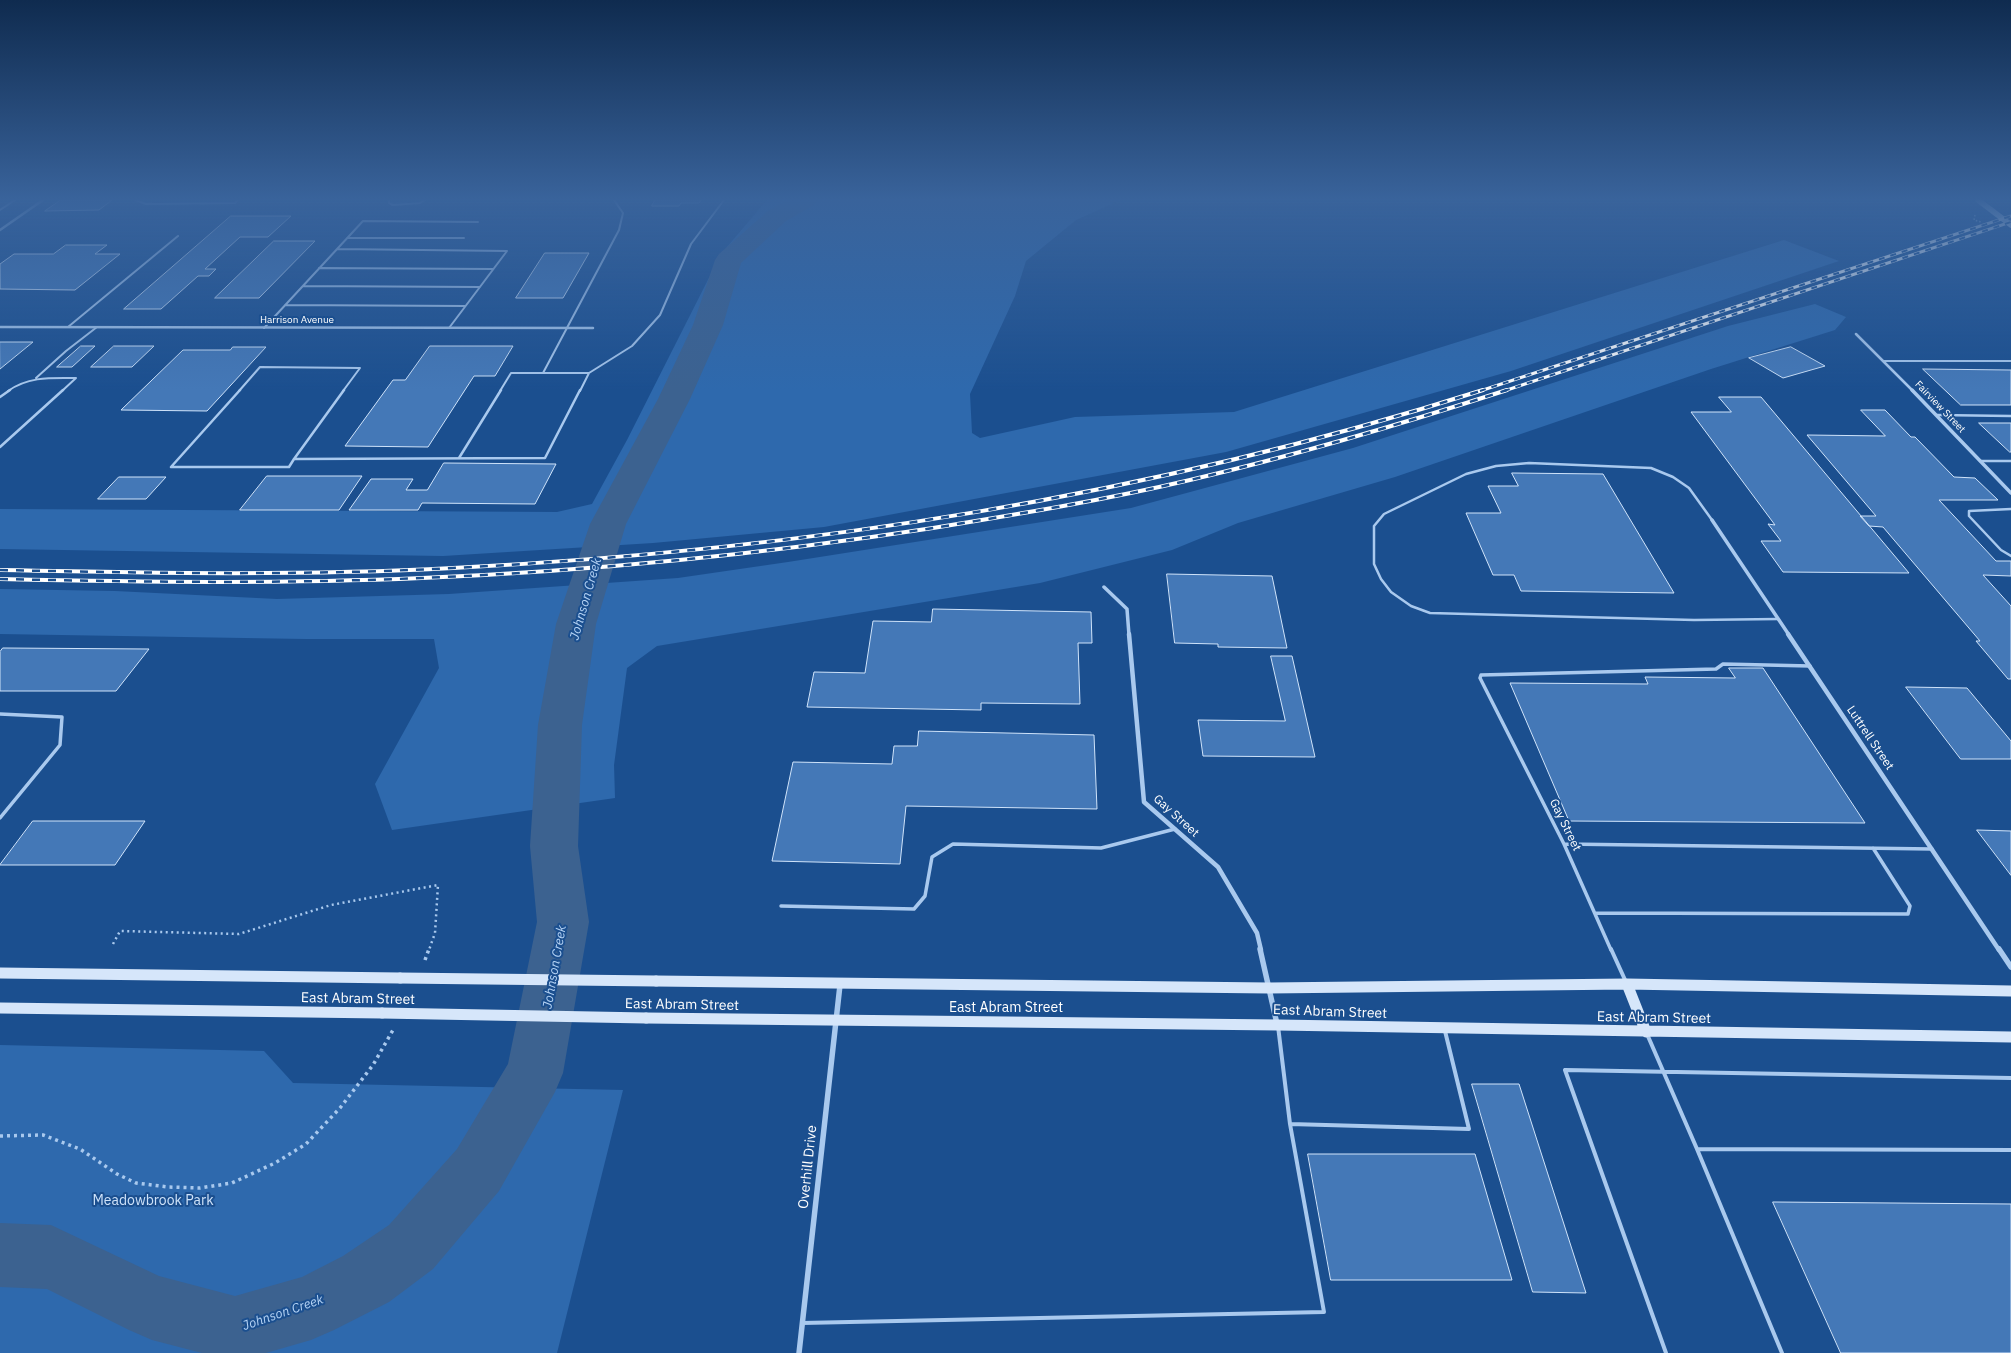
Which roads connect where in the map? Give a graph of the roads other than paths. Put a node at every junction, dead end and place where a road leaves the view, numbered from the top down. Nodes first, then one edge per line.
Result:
1 (145, 263) edge
2 (323, 263) edge
3 (498, 263) edge
4 (601, 263) edge
5 (683, 263) edge
6 (319, 268) junction
7 (493, 269) junction
8 (303, 286) junction
9 (480, 287) junction
10 (285, 305) junction
11 (466, 306) junction
12 (0, 327) edge
13 (68, 327) junction
14 (97, 327) junction
15 (264, 328) junction
16 (449, 328) junction
17 (567, 328) junction
18 (593, 328) dead end
19 (1856, 334) dead end
20 (1883, 361) junction
21 (2011, 361) edge
22 (543, 373) junction
23 (589, 373) junction
24 (36, 378) junction
25 (0, 397) edge
26 (1937, 415) junction
27 (2011, 416) edge
28 (0, 447) edge
29 (459, 458) junction
30 (294, 459) junction
31 (1980, 461) junction
32 (2011, 461) edge
33 (2011, 493) edge
34 (2011, 509) edge
35 (1712, 520) joint
36 (2011, 556) edge
37 (1104, 586) dead end
38 (1778, 619) junction
39 (1810, 666) junction
40 (0, 714) edge
41 (0, 818) edge
42 (1175, 829) junction
43 (1564, 844) junction
44 (1874, 848) junction
45 (1932, 849) junction
46 (781, 906) dead end
47 (1595, 912) junction
48 (2011, 967) edge
49 (0, 973) edge
50 (840, 984) junction
51 (1627, 984) junction
52 (1269, 988) junction
53 (2011, 991) edge
54 (0, 1008) edge
55 (836, 1021) junction
56 (1278, 1025) junction
57 (1444, 1030) junction
58 (1646, 1032) junction
59 (2011, 1037) edge
60 (1664, 1073) junction
61 (2011, 1078) edge
62 (1290, 1124) junction
63 (1697, 1149) junction
64 (2011, 1150) edge
65 (802, 1323) junction
66 (799, 1353) edge
67 (1666, 1353) edge
68 (1782, 1353) edge

1 - 13 lane
2 - 6 lane
3 - 7 lane
4 - 17 lane
5 - 23 lane
6 - 7 lane
6 - 8 lane
7 - 9 lane
8 - 9 lane
8 - 10 lane
9 - 11 lane
10 - 11 lane
10 - 15 lane
11 - 16 lane
12 - 13 street, Harrison Avenue
13 - 14 street, Harrison Avenue
14 - 15 street, Harrison Avenue
14 - 24 lane
15 - 16 street, Harrison Avenue
16 - 17 street, Harrison Avenue
17 - 18 street, Harrison Avenue
17 - 22 lane
19 - 20 street, Fairview Street
20 - 21 lane
20 - 26 street, Fairview Street
22 - 23 lane
22 - 29 lane
23 - 29 lane
24 - 25 lane
24 - 28 lane
26 - 27 lane
26 - 31 street, Fairview Street
29 - 30 lane
30 - 30 lane
31 - 32 lane
31 - 33 street, Fairview Street
34 - 36 lane
35 - 38 street, Luttrell Street
35 - 38 lane
37 - 42 street, Gay Street
38 - 39 street, Luttrell Street
39 - 43 lane, Gay Street
39 - 45 street, Luttrell Street
40 - 41 lane
42 - 46 lane
42 - 52 street, Gay Street
43 - 44 lane
43 - 47 lane, Gay Street
44 - 45 lane
44 - 47 lane
45 - 48 street, Luttrell Street
47 - 51 lane, Gay Street
49 - 50 main road, East Abram Street, bridge
50 - 52 main road, East Abram Street
50 - 55 street, Overhill Drive
51 - 52 main road, East Abram Street
51 - 53 main road, East Abram Street
51 - 58 main road
52 - 56 street, Gay Street
54 - 55 main road, East Abram Street, bridge
55 - 56 main road, East Abram Street
55 - 65 street, Overhill Drive
56 - 57 main road, East Abram Street
56 - 62 lane
57 - 58 main road, East Abram Street
57 - 62 lane
58 - 59 main road, East Abram Street
58 - 60 lane
60 - 61 lane
60 - 63 lane
60 - 67 lane
62 - 65 lane
63 - 64 lane
63 - 68 lane
65 - 66 street, Overhill Drive

